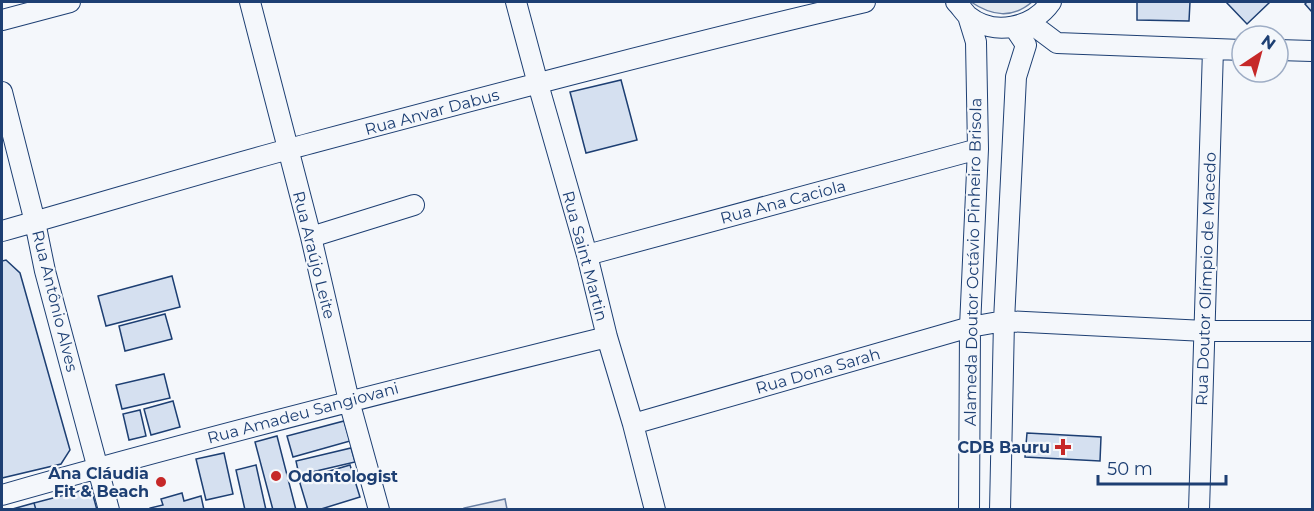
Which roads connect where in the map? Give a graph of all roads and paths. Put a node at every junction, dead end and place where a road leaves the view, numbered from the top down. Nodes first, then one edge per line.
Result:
1 (70, 2) edge
2 (250, 2) edge
3 (516, 2) edge
4 (865, 2) edge
5 (1051, 2) edge
6 (962, 9) edge
7 (791, 10) edge
8 (2, 20) edge
9 (1022, 24) junction
10 (1213, 49) junction
11 (1230, 50) edge
12 (1290, 50) edge
13 (1312, 51) edge
14 (537, 84) junction
15 (2, 92) edge
16 (978, 149) junction
17 (288, 150) junction
18 (414, 205) dead end
19 (35, 222) junction
20 (2, 231) edge
21 (311, 237) junction
22 (588, 255) junction
23 (1004, 321) junction
24 (970, 327) junction
25 (1205, 331) junction
26 (1312, 331) edge
27 (607, 338) junction
28 (350, 401) junction
29 (633, 424) junction
30 (98, 467) junction
31 (2, 495) edge
32 (109, 510) edge
33 (379, 510) edge
34 (655, 510) edge
35 (969, 510) edge
36 (1000, 510) edge
37 (1199, 510) edge

1 - 8 street
2 - 17 street, Rua Araújo Leite
3 - 14 street, Rua Saint Martin
4 - 7 street, Rua Anvar Dabus
5 - 9 street
6 - 9 street, Alameda Doutor Octávio Pinheiro Brisola
6 - 16 street, Alameda Doutor Octávio Pinheiro Brisola
7 - 14 street, Rua Anvar Dabus
9 - 10 street
9 - 23 street, Alameda Doutor Octávio Pinheiro Brisola
10 - 11 street
10 - 25 street, Rua Doutor Olímpio de Macedo
12 - 13 street
14 - 17 street, Rua Anvar Dabus
14 - 22 street, Rua Saint Martin
15 - 19 street, Rua Antônio Alves
16 - 22 street, Rua Ana Caciola
16 - 24 street, Alameda Doutor Octávio Pinheiro Brisola
17 - 19 street, Rua Anvar Dabus
17 - 21 street, Rua Araújo Leite
18 - 21 street
19 - 20 street, Rua Anvar Dabus
19 - 30 street, Rua Antônio Alves
21 - 28 street, Rua Araújo Leite
22 - 27 street, Rua Saint Martin
23 - 24 street, Rua Dona Sarah
23 - 25 street, Rua Dona Sarah
23 - 36 street, Alameda Doutor Octávio Pinheiro Brisola
24 - 29 street, Rua Dona Sarah
24 - 35 street, Alameda Doutor Octávio Pinheiro Brisola
25 - 26 street, Rua Dona Sarah
25 - 37 street, Rua Doutor Olímpio de Macedo
27 - 28 street, Rua Amadeu Sangiovani
27 - 29 street, Rua Saint Martin
28 - 30 street, Rua Amadeu Sangiovani
28 - 33 street, Rua Araújo Leite
29 - 34 street, Rua Saint Martin
30 - 31 street, Rua Amadeu Sangiovani
30 - 32 street, Rua Antônio Alves

